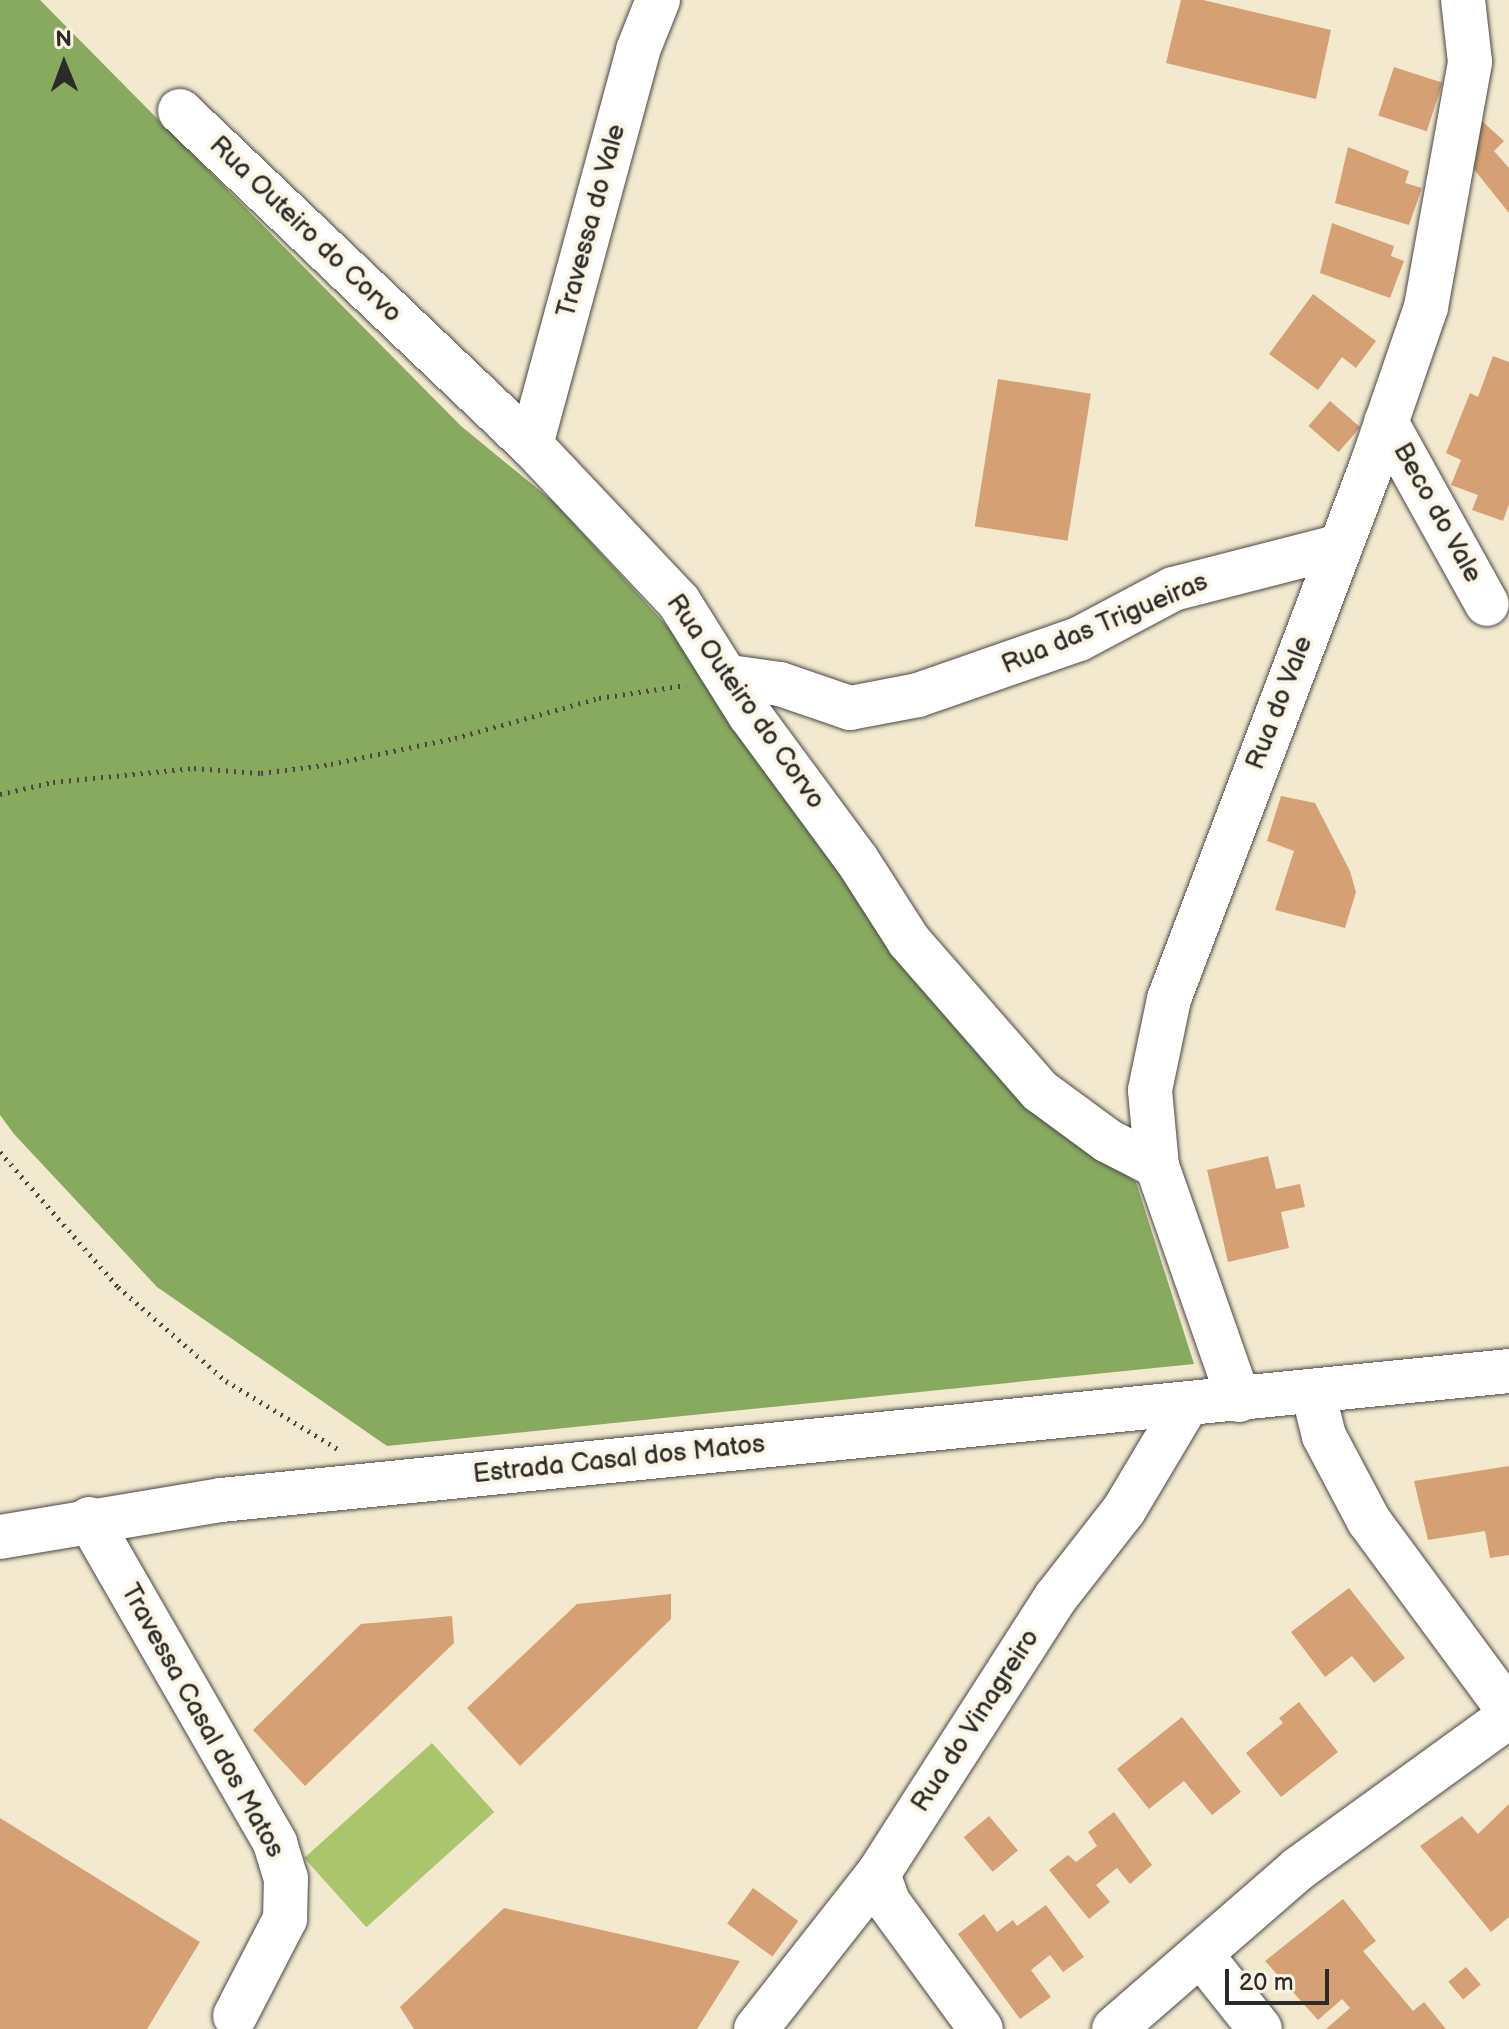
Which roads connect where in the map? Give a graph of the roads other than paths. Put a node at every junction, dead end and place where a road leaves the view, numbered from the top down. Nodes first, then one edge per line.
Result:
1 (658, 0) edge
2 (1463, 0) edge
3 (180, 111) dead end
4 (1386, 422) junction
5 (531, 445) junction
6 (1341, 546) junction
7 (1487, 604) dead end
8 (730, 677) junction
9 (1157, 1166) junction
10 (1509, 1371) edge
11 (1313, 1392) junction
12 (1239, 1400) junction
13 (1186, 1406) junction
14 (89, 1519) junction
15 (0, 1537) edge
16 (1509, 1714) edge
17 (878, 1874) junction
18 (1202, 1956) junction
19 (235, 2016) dead end
20 (756, 2029) edge
21 (981, 2029) edge
22 (1114, 2029) edge
23 (1260, 2029) edge

1 - 5 street, Travessa do Vale
2 - 4 street, Rua do Vale
3 - 5 street, Rua Outeiro do Corvo
4 - 6 street, Rua do Vale
4 - 7 street, Beco do Vale
5 - 8 street, Rua Outeiro do Corvo
6 - 8 street, Rua das Trigueiras
6 - 9 street, Rua do Vale
8 - 9 street, Rua Outeiro do Corvo
9 - 12 street, Rua do Vale
10 - 11 street, Estrada Casal dos Matos
11 - 12 street, Estrada Casal dos Matos
11 - 16 street
12 - 13 street, Estrada Casal dos Matos
13 - 14 street, Estrada Casal dos Matos
13 - 17 street, Rua do Vinagreiro
14 - 15 street, Estrada Casal dos Matos
14 - 19 street, Travessa Casal dos Matos
16 - 18 street
17 - 20 street, Rua do Vinagreiro
17 - 21 street
18 - 22 street
18 - 23 street

